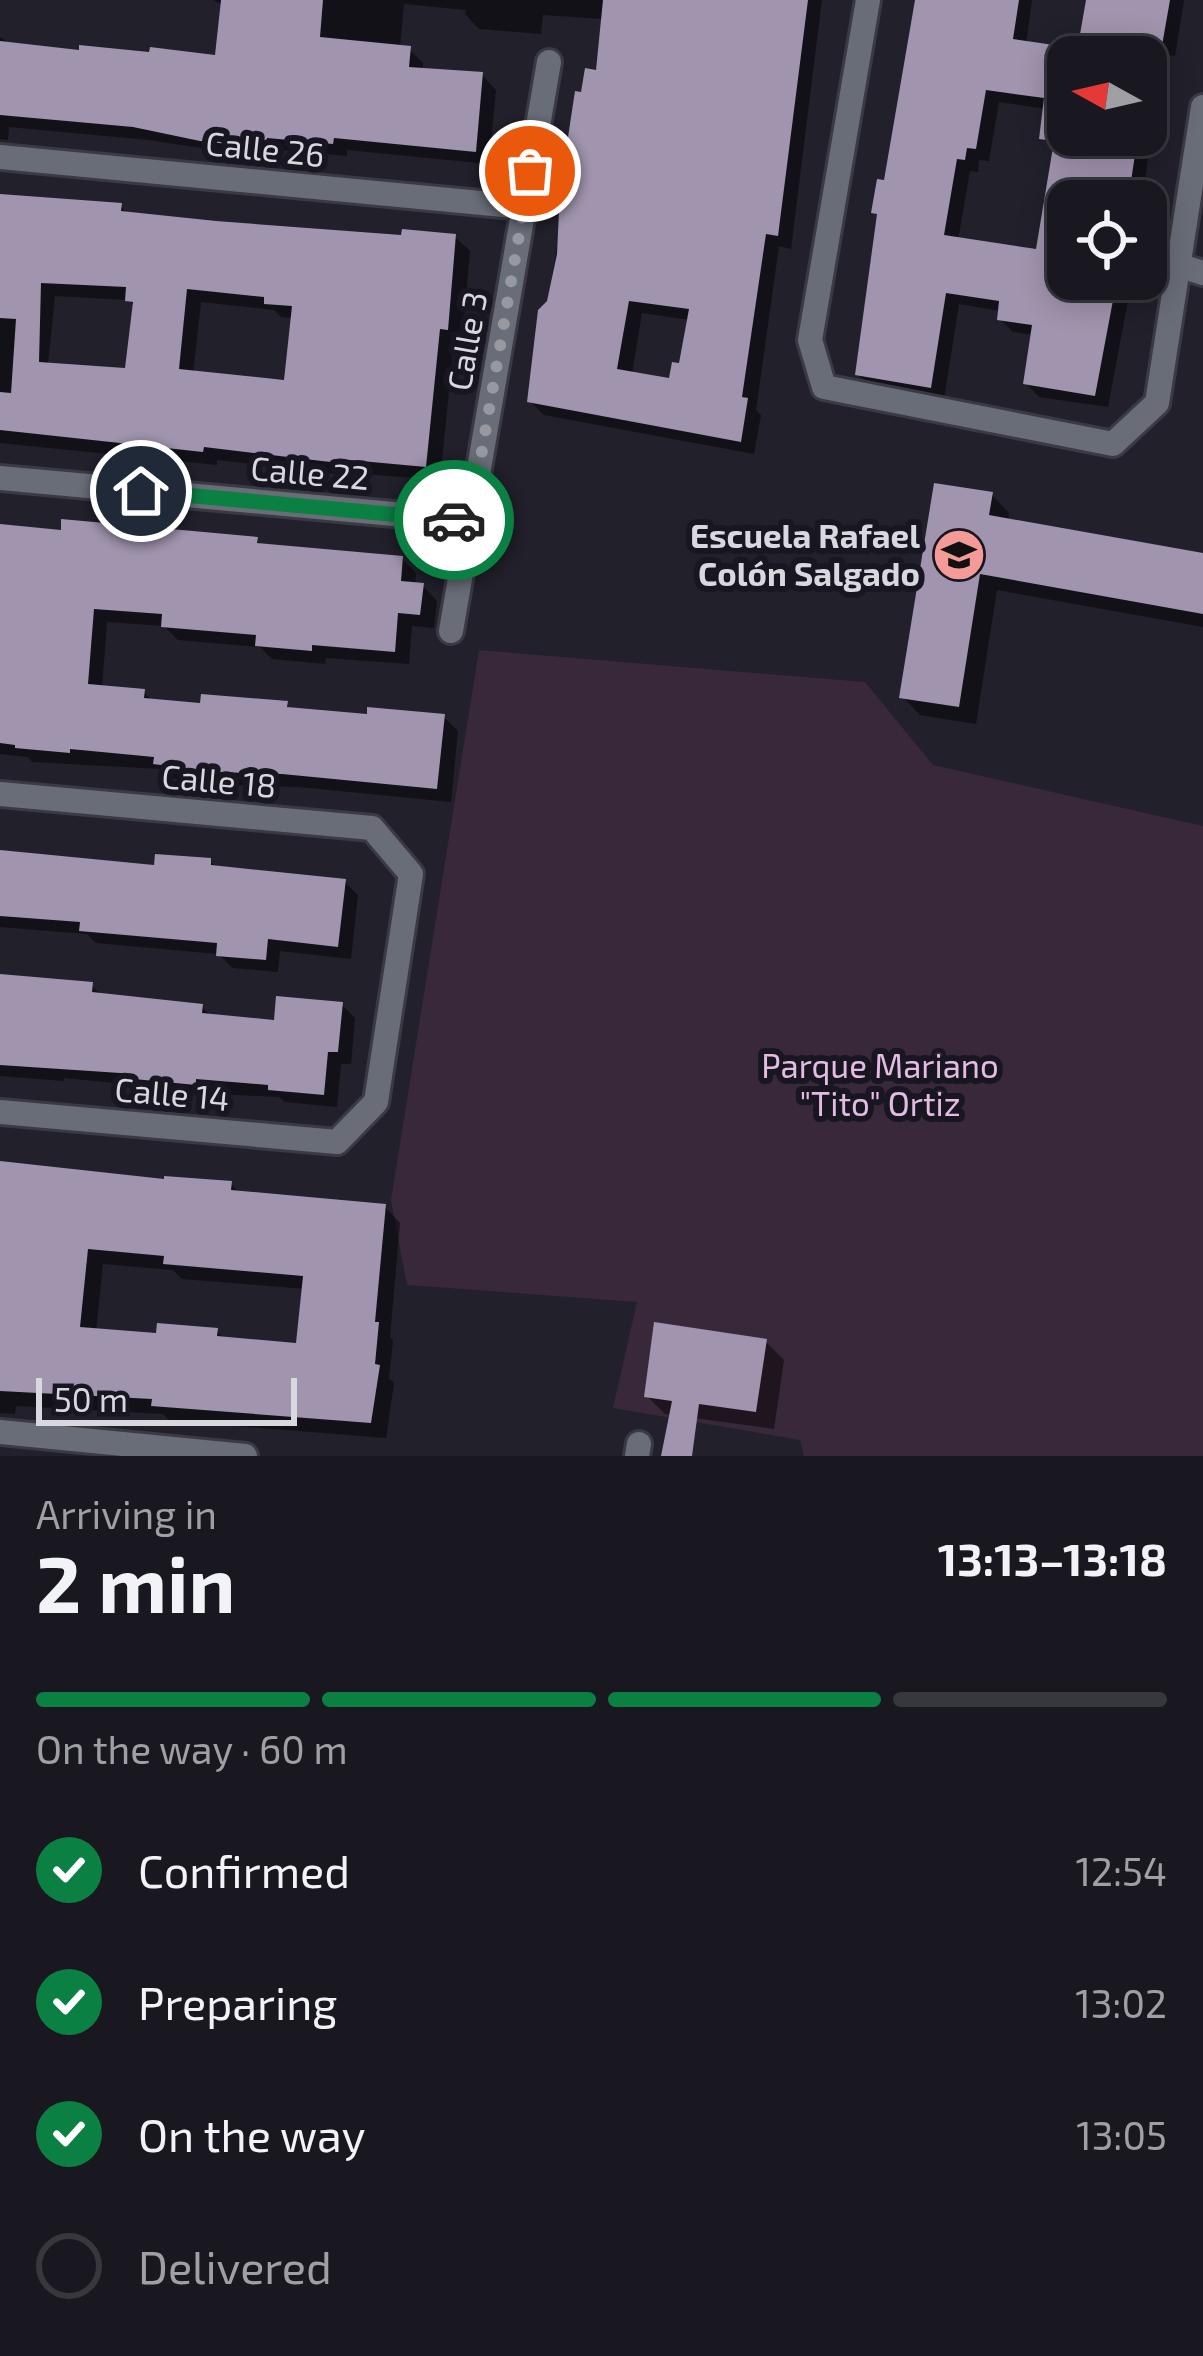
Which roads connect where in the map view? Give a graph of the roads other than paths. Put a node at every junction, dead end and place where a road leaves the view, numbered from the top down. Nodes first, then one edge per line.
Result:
1 (868, 0) edge
2 (549, 62) dead end
3 (1203, 107) edge
4 (0, 157) edge
5 (523, 207) junction
6 (1178, 265) junction
7 (1203, 273) edge
8 (0, 478) edge
9 (470, 521) junction
10 (451, 631) dead end
11 (0, 794) edge
12 (0, 1112) edge
13 (338, 1142) joint
14 (0, 1432) edge
15 (245, 1456) edge

1 - 6 street
2 - 5 street, Calle 3
3 - 6 street
4 - 5 street, Calle 26
5 - 9 street, Calle 3
6 - 7 street
8 - 9 street, Calle 22
9 - 10 street, Calle 3
11 - 13 street, Calle 18
12 - 13 street, Calle 14
14 - 15 street

